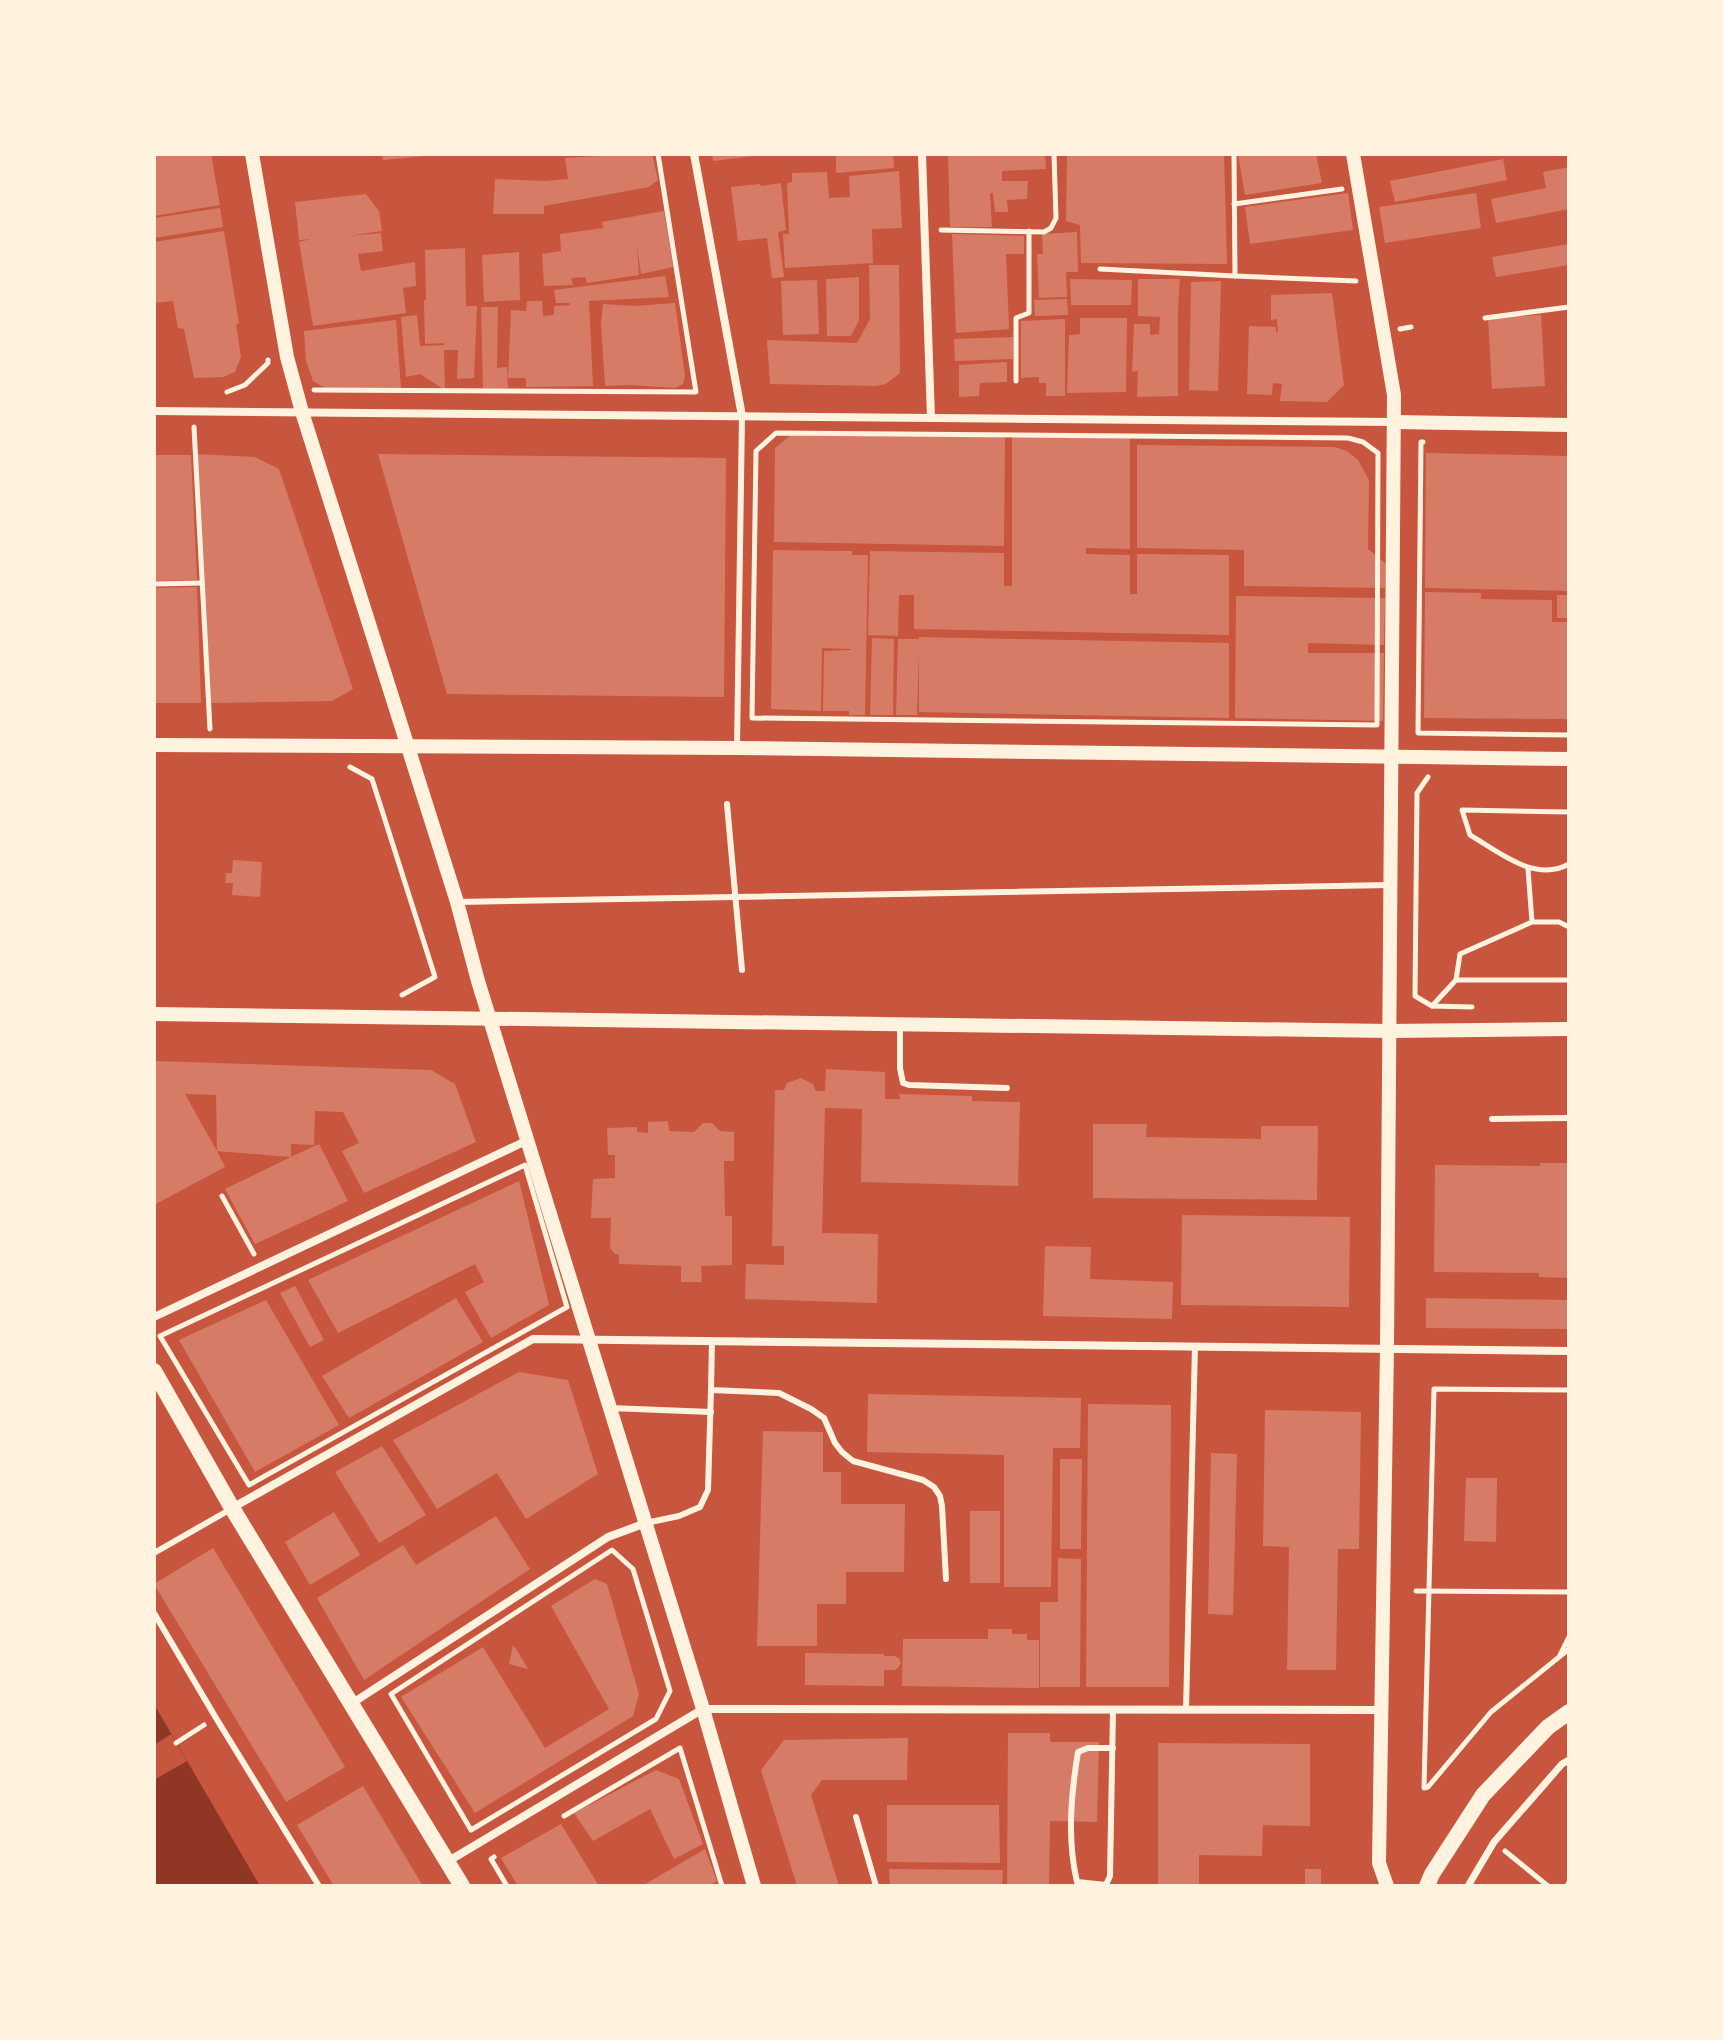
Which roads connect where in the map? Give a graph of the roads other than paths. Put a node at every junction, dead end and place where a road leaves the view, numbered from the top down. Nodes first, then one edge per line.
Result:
1 (252, 154) edge
2 (694, 154) edge
3 (922, 154) edge
4 (1353, 154) edge
5 (154, 411) edge
6 (302, 412) junction
7 (742, 416) junction
8 (931, 418) junction
9 (1394, 422) junction
10 (1569, 425) edge
11 (154, 745) edge
12 (406, 747) junction
13 (737, 748) junction
14 (1392, 758) junction
15 (1569, 759) edge
16 (727, 804) dead end
17 (1389, 885) junction
18 (736, 897) junction
19 (457, 902) junction
20 (742, 970) dead end
21 (154, 1014) edge
22 (490, 1018) junction
23 (900, 1024) junction
24 (1569, 1029) edge
25 (1389, 1031) junction
26 (1007, 1088) dead end
27 (1569, 1118) edge
28 (1492, 1119) dead end
29 (528, 1140) junction
30 (154, 1317) edge
31 (588, 1339) junction
32 (712, 1341) junction
33 (1195, 1346) junction
34 (1387, 1348) junction
35 (1569, 1351) edge
36 (154, 1371) edge
37 (711, 1390) junction
38 (610, 1408) junction
39 (711, 1412) junction
40 (232, 1508) junction
41 (646, 1523) junction
42 (154, 1553) edge
43 (946, 1579) dead end
44 (154, 1613) edge
45 (350, 1704) junction
46 (703, 1709) junction
47 (1113, 1710) junction
48 (1186, 1710) junction
49 (1381, 1710) junction
50 (1569, 1712) edge
51 (1113, 1748) junction
52 (1569, 1760) edge
53 (856, 1817) dead end
54 (447, 1862) junction
55 (319, 1886) edge
56 (462, 1886) edge
57 (754, 1886) edge
58 (876, 1886) edge
59 (1387, 1886) edge
60 (1427, 1886) edge
61 (1468, 1886) edge

1 - 6 street
2 - 7 street
3 - 8 street
4 - 9 street
5 - 6 street
6 - 7 street
6 - 12 street
7 - 8 street
7 - 13 lane
8 - 9 street
9 - 10 street
9 - 14 street
11 - 12 street
12 - 13 street
12 - 19 street
13 - 14 street
14 - 15 street
14 - 17 street
16 - 18 lane
17 - 18 lane
17 - 25 street
18 - 19 lane
18 - 20 lane
19 - 22 street
21 - 22 street
22 - 23 street
22 - 29 street
23 - 25 street
23 - 26 lane
24 - 25 street
25 - 34 street
27 - 28 lane
29 - 30 street
29 - 31 street
31 - 32 street
31 - 38 street
31 - 40 street
32 - 33 street
32 - 37 lane
33 - 34 street
33 - 48 lane
34 - 35 street
34 - 49 street
36 - 40 main road
37 - 39 lane
37 - 43 lane
38 - 39 lane
38 - 41 street
39 - 41 lane
40 - 42 lane
40 - 45 main road
41 - 45 street
41 - 46 street
44 - 55 lane
45 - 54 main road
46 - 47 street
46 - 54 street
46 - 57 street
47 - 48 street
47 - 51 lane
48 - 49 street
49 - 59 street
50 - 60 main road
51 - 51 lane
52 - 61 street
53 - 58 lane
54 - 56 main road

